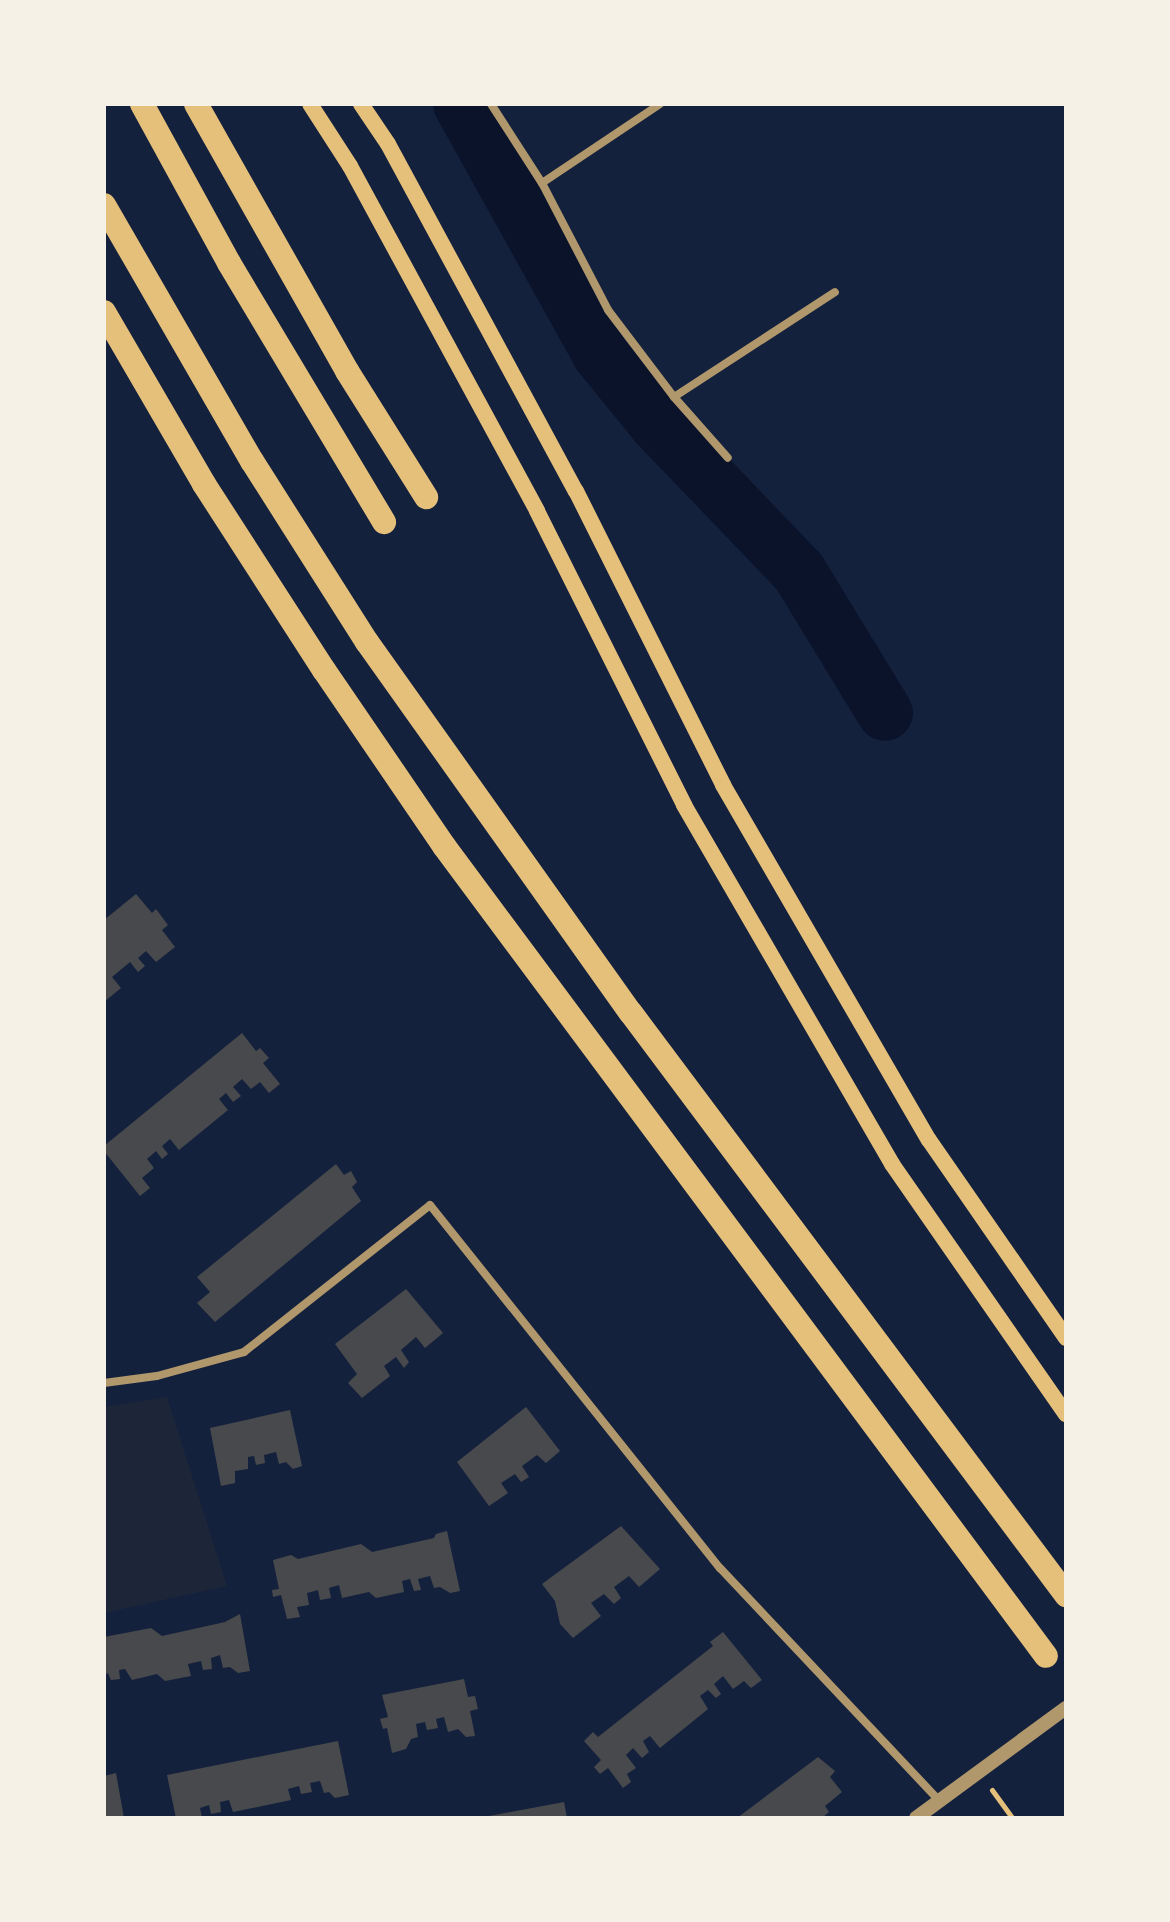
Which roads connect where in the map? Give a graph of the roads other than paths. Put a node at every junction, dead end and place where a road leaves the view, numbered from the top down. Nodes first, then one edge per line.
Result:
1 (142, 104) edge
2 (196, 104) edge
3 (206, 104) edge
4 (310, 104) edge
5 (361, 104) edge
6 (491, 104) edge
7 (660, 104) edge
8 (542, 183) junction
9 (104, 205) edge
10 (271, 241) junction
11 (835, 292) dead end
12 (104, 312) edge
13 (674, 397) junction
14 (728, 458) dead end
15 (426, 497) dead end
16 (384, 522) dead end
17 (1066, 1338) edge
18 (104, 1383) edge
19 (1066, 1414) edge
20 (1066, 1595) edge
21 (1046, 1656) dead end
22 (1064, 1712) edge
23 (939, 1800) junction
24 (916, 1818) edge

1 - 16 highway
2 - 10 highway
3 - 10 highway
4 - 19 main road
5 - 17 main road
6 - 8 street
7 - 8 street
8 - 13 street
9 - 20 highway
10 - 15 highway
11 - 13 street
12 - 21 highway
13 - 14 street
18 - 23 street
22 - 23 street
23 - 24 street

